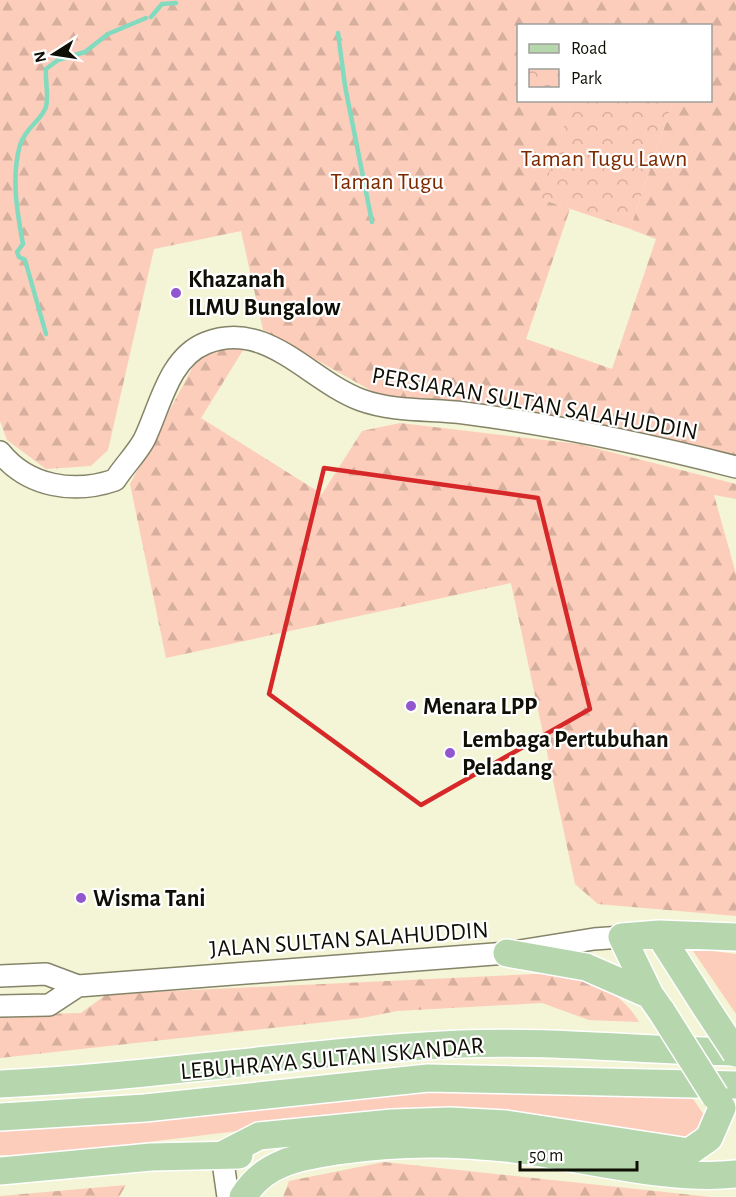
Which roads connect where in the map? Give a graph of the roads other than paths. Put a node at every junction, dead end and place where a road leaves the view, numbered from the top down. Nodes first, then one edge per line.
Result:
1 (0, 452) edge
2 (736, 467) edge
3 (658, 934) junction
4 (622, 937) junction
5 (736, 937) edge
6 (507, 953) junction
7 (0, 976) edge
8 (78, 986) junction
9 (656, 1003) junction
10 (0, 1006) edge
11 (736, 1052) edge
12 (0, 1084) edge
13 (727, 1104) edge
14 (0, 1117) edge
15 (222, 1155) junction
16 (315, 1155) junction
17 (0, 1171) edge
18 (736, 1174) edge
19 (228, 1197) edge
20 (243, 1197) edge

1 - 2 street, PERSIARAN SULTAN SALAHUDDIN
3 - 4 main road
3 - 5 main road
3 - 11 main road, bridge
4 - 6 street, JALAN SULTAN SALAHUDDIN
4 - 9 main road
6 - 8 street, JALAN SULTAN SALAHUDDIN
6 - 9 main road
7 - 8 street, JALAN SULTAN SALAHUDDIN
8 - 10 street, JALAN SULTAN SALAHUDDIN
9 - 13 main road, bridge
11 - 12 main road, LEBUHRAYA SULTAN ISKANDAR
13 - 14 main road, LEBUHRAYA SULTAN ISKANDAR
13 - 15 main road
15 - 16 main road
15 - 17 main road
15 - 19 street
16 - 18 main road
16 - 20 main road

